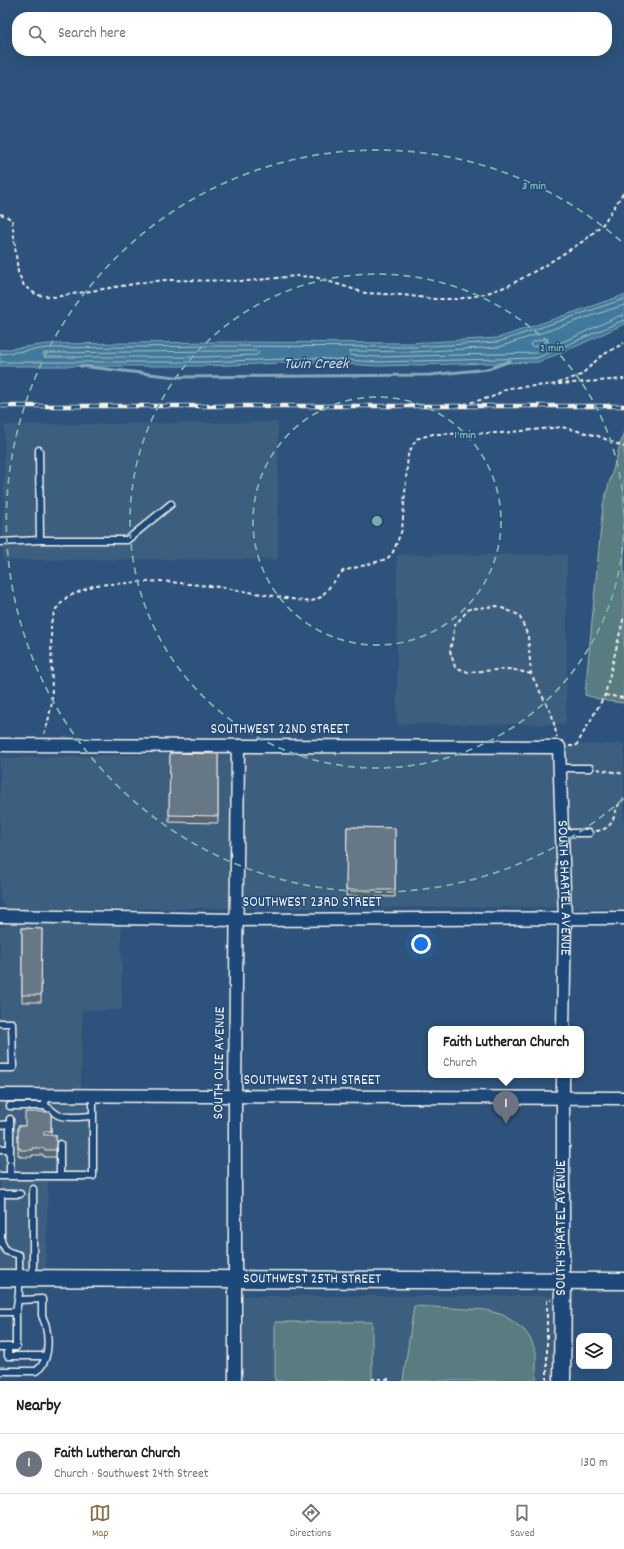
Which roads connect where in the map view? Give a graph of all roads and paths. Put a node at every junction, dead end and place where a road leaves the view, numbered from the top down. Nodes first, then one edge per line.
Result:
1 (624, 192) edge
2 (0, 214) edge
3 (624, 343) edge
4 (624, 379) edge
5 (555, 384) junction
6 (457, 406) dead end
7 (624, 447) edge
8 (39, 450) dead end
9 (171, 504) dead end
10 (40, 540) junction
11 (0, 542) edge
12 (624, 616) edge
13 (531, 674) junction
14 (605, 695) junction
15 (624, 698) edge
16 (0, 745) edge
17 (40, 745) junction
18 (238, 746) junction
19 (559, 747) junction
20 (560, 768) junction
21 (590, 768) joint
22 (624, 774) edge
23 (624, 799) edge
24 (562, 833) junction
25 (589, 833) joint
26 (0, 916) edge
27 (565, 918) junction
28 (624, 918) edge
29 (237, 920) junction
30 (0, 1023) edge
31 (563, 1026) edge
32 (0, 1068) edge
33 (563, 1078) edge
34 (93, 1096) junction
35 (235, 1096) junction
36 (562, 1097) junction
37 (624, 1098) edge
38 (46, 1101) junction
39 (9, 1109) edge
40 (93, 1116) junction
41 (0, 1125) edge
42 (60, 1144) dead end
43 (0, 1149) edge
44 (10, 1149) junction
45 (0, 1176) edge
46 (10, 1176) junction
47 (60, 1176) junction
48 (33, 1190) dead end
49 (1, 1194) edge
50 (20, 1194) dead end
51 (0, 1235) edge
52 (0, 1278) edge
53 (26, 1278) junction
54 (234, 1279) junction
55 (562, 1281) junction
56 (624, 1281) edge
57 (19, 1300) junction
58 (562, 1300) junction
59 (0, 1312) edge
60 (16, 1312) junction
61 (0, 1347) edge
62 (8, 1347) junction
63 (46, 1356) junction
64 (0, 1371) edge
65 (235, 1381) edge
66 (373, 1381) edge
67 (390, 1381) edge
68 (546, 1381) edge
69 (562, 1381) edge

1 - 2 path
3 - 5 path
4 - 5 path
5 - 6 path
7 - 17 path
8 - 10 lane
9 - 10 lane
10 - 11 lane
12 - 14 path
13 - 13 path
13 - 19 path
14 - 15 path
14 - 19 path
16 - 17 street, SOUTHWEST 22ND STREET
17 - 18 street, SOUTHWEST 22ND STREET
18 - 19 street, SOUTHWEST 22ND STREET
18 - 29 street, SOUTH OLIE AVENUE
19 - 20 street, SOUTH SHARTEL AVENUE
20 - 21 lane
20 - 24 street, SOUTH SHARTEL AVENUE
21 - 22 path
23 - 25 path
24 - 25 lane
24 - 27 street, SOUTH SHARTEL AVENUE
26 - 29 street, SOUTHWEST 23RD STREET
27 - 28 street, SOUTHWEST 23RD STREET
27 - 29 street, SOUTHWEST 23RD STREET
27 - 31 street, SOUTH SHARTEL AVENUE
29 - 35 street, SOUTH OLIE AVENUE
30 - 32 lane
33 - 36 street, SOUTH SHARTEL AVENUE
34 - 35 street, SOUTHWEST 24TH STREET
34 - 38 street, SOUTHWEST 24TH STREET
34 - 40 lane
35 - 36 street, SOUTHWEST 24TH STREET
35 - 54 street, SOUTH OLIE AVENUE
36 - 37 street, SOUTHWEST 24TH STREET
36 - 55 street, SOUTH SHARTEL AVENUE
38 - 39 street, SOUTHWEST 24TH STREET
38 - 40 lane
39 - 41 lane
39 - 44 lane
40 - 47 lane
42 - 47 lane
43 - 44 lane
44 - 46 lane
45 - 46 lane
46 - 47 lane
48 - 53 lane
49 - 50 lane
49 - 51 lane
51 - 53 lane
52 - 53 street, SOUTHWEST 25TH STREET
53 - 54 street, SOUTHWEST 25TH STREET
53 - 57 lane
54 - 55 street, SOUTHWEST 25TH STREET
54 - 65 street, SOUTH OLIE AVENUE
55 - 56 street, SOUTHWEST 25TH STREET
55 - 58 street, SOUTH SHARTEL AVENUE
57 - 60 lane
57 - 63 lane
58 - 68 path
58 - 69 street, SOUTH SHARTEL AVENUE
59 - 60 lane
60 - 62 lane
61 - 62 lane
62 - 63 lane
63 - 64 lane
66 - 67 path

